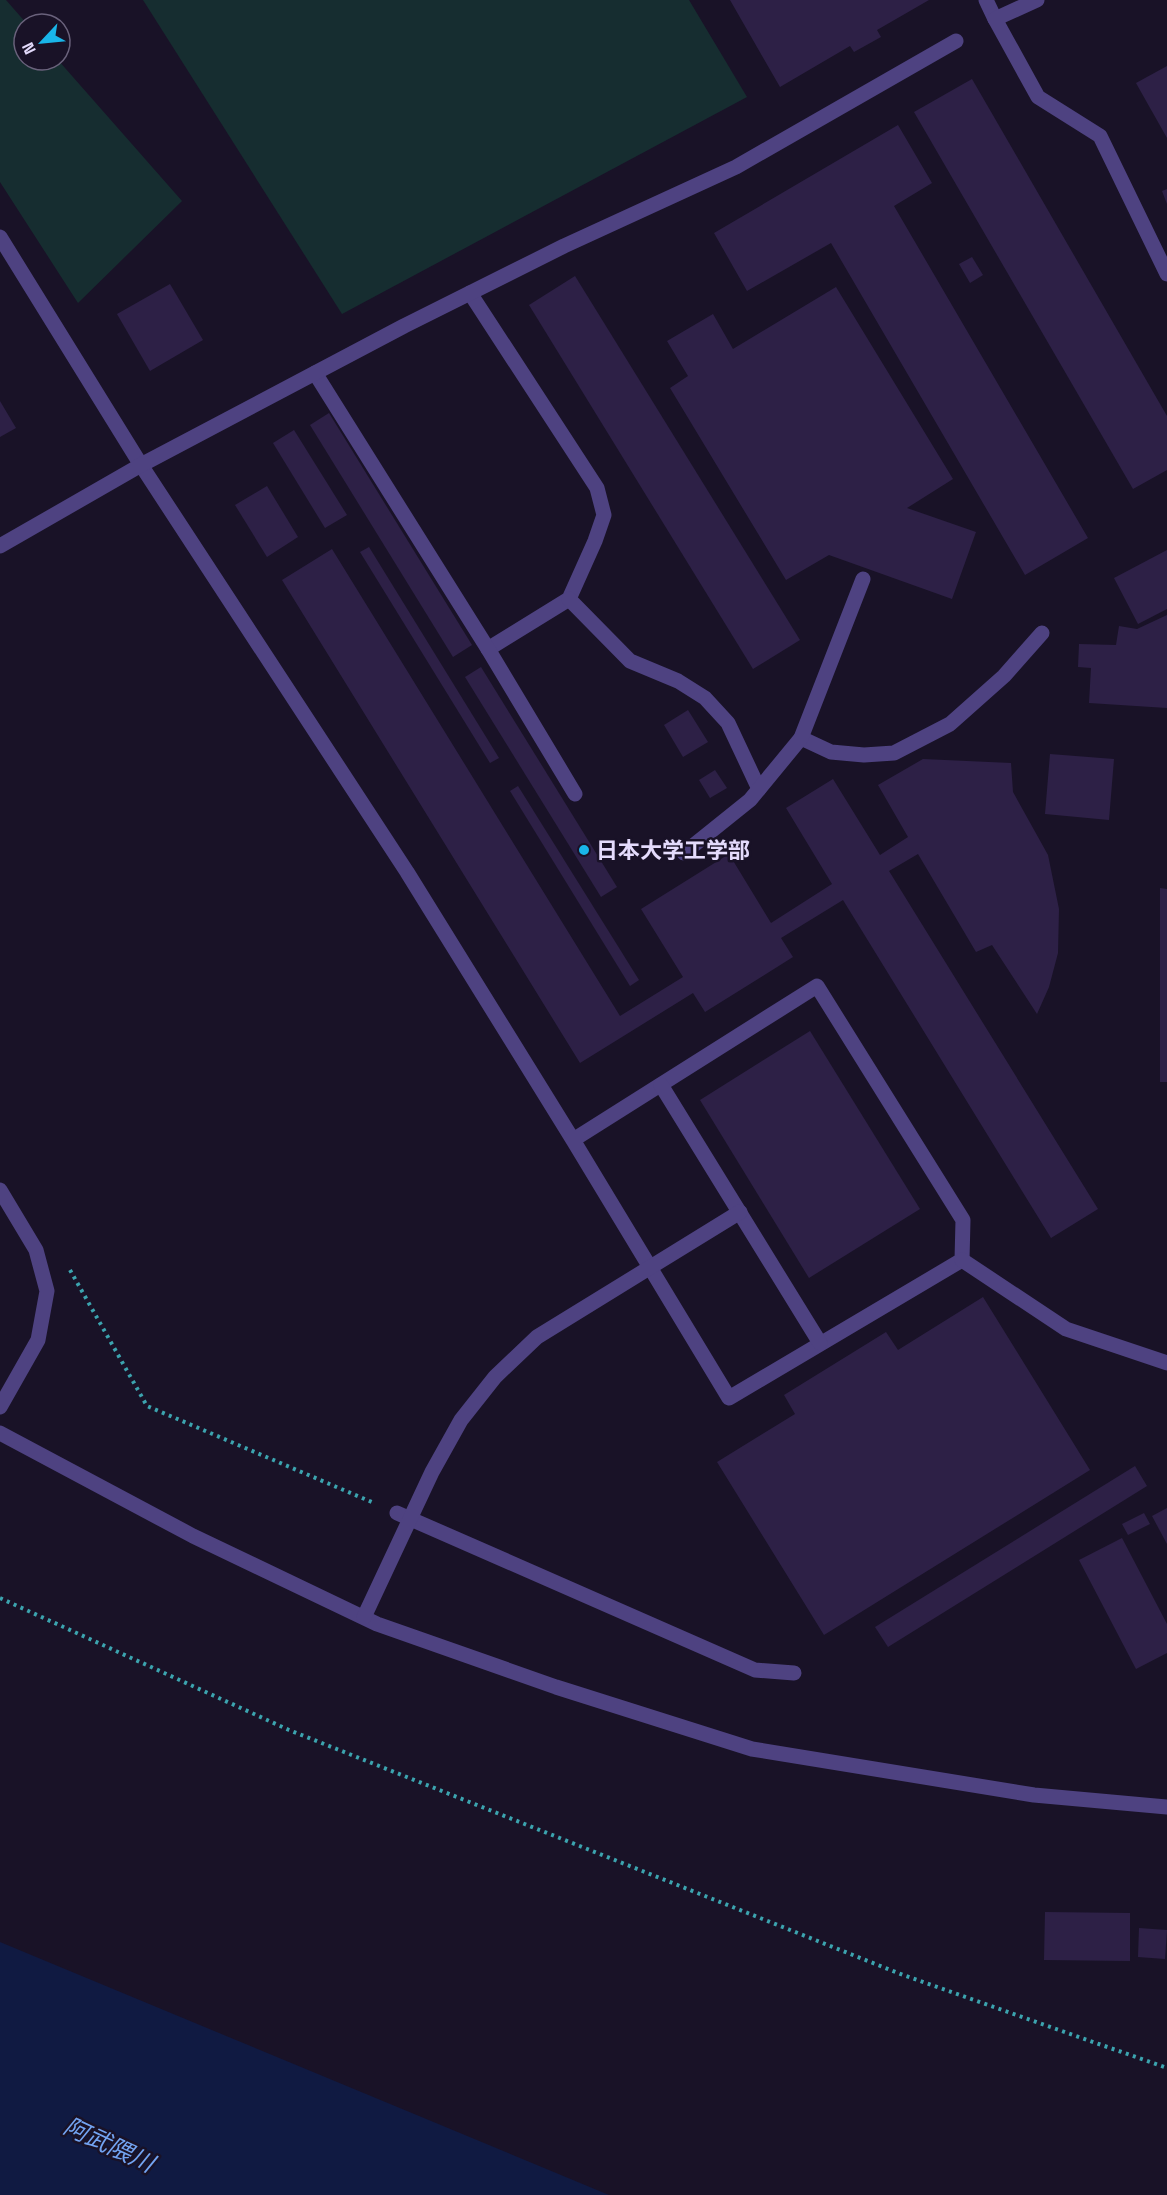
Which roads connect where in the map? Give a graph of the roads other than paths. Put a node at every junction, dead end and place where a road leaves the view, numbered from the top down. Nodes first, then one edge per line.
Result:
1 (986, 0) edge
2 (1037, 0) edge
3 (995, 19) junction
4 (956, 41) dead end
5 (0, 237) edge
6 (1167, 274) edge
7 (470, 293) junction
8 (315, 373) junction
9 (141, 465) junction
10 (0, 546) edge
11 (863, 579) dead end
12 (569, 599) junction
13 (1042, 633) dead end
14 (488, 650) junction
15 (801, 738) junction
16 (759, 789) junction
17 (575, 794) dead end
18 (684, 853) dead end
19 (661, 1085) junction
20 (573, 1140) junction
21 (0, 1190) edge
22 (740, 1212) junction
23 (962, 1260) junction
24 (650, 1268) junction
25 (820, 1343) junction
26 (1167, 1363) edge
27 (0, 1407) edge
28 (0, 1433) edge
29 (404, 1515) junction
30 (364, 1617) junction
31 (794, 1673) dead end
32 (1167, 1807) edge

1 - 3 street
2 - 3 street
3 - 6 street
4 - 7 street
5 - 9 street
7 - 8 street
7 - 12 street
8 - 9 street
8 - 14 street
9 - 10 street
9 - 20 street
11 - 15 street
12 - 14 street
12 - 16 street
13 - 15 street
14 - 17 street
15 - 16 street
16 - 18 street
19 - 20 street
19 - 22 street
19 - 23 street
20 - 24 street
21 - 27 street
22 - 24 street
22 - 25 street
23 - 25 street
23 - 26 street
24 - 25 street
24 - 29 street
28 - 30 street
29 - 30 street
29 - 31 street
30 - 32 street

